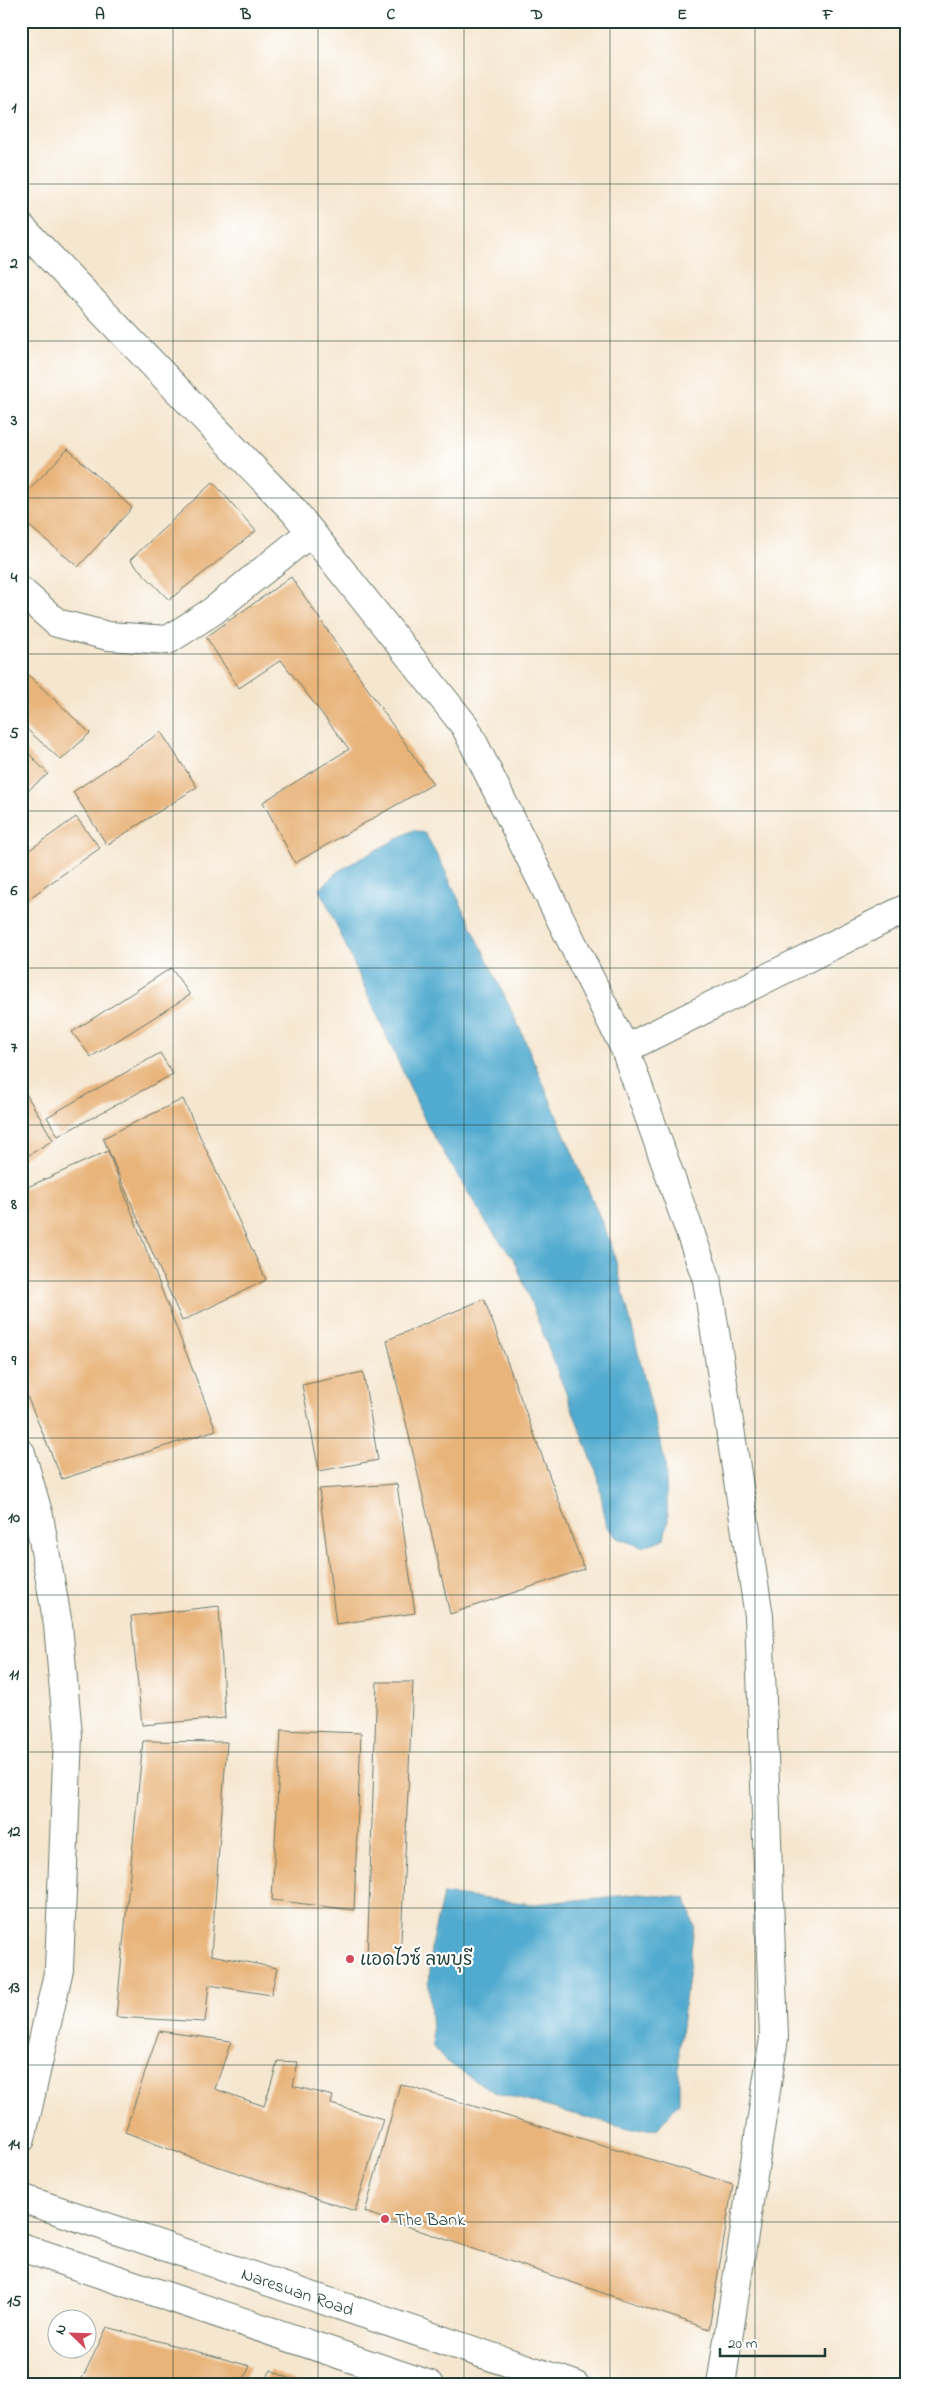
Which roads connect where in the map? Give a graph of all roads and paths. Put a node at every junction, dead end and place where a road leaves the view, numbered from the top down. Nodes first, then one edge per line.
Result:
1 (21, 228) edge
2 (311, 532) junction
3 (21, 591) edge
4 (907, 908) edge
5 (625, 1049) junction
6 (21, 1453) edge
7 (21, 2139) edge
8 (21, 2198) edge
9 (21, 2247) edge
10 (430, 2385) edge
11 (575, 2385) edge
12 (721, 2385) edge

1 - 2 street
2 - 3 street
2 - 5 street
4 - 5 street
5 - 12 street
6 - 7 street
8 - 11 street, Naresuan Road
9 - 10 street

